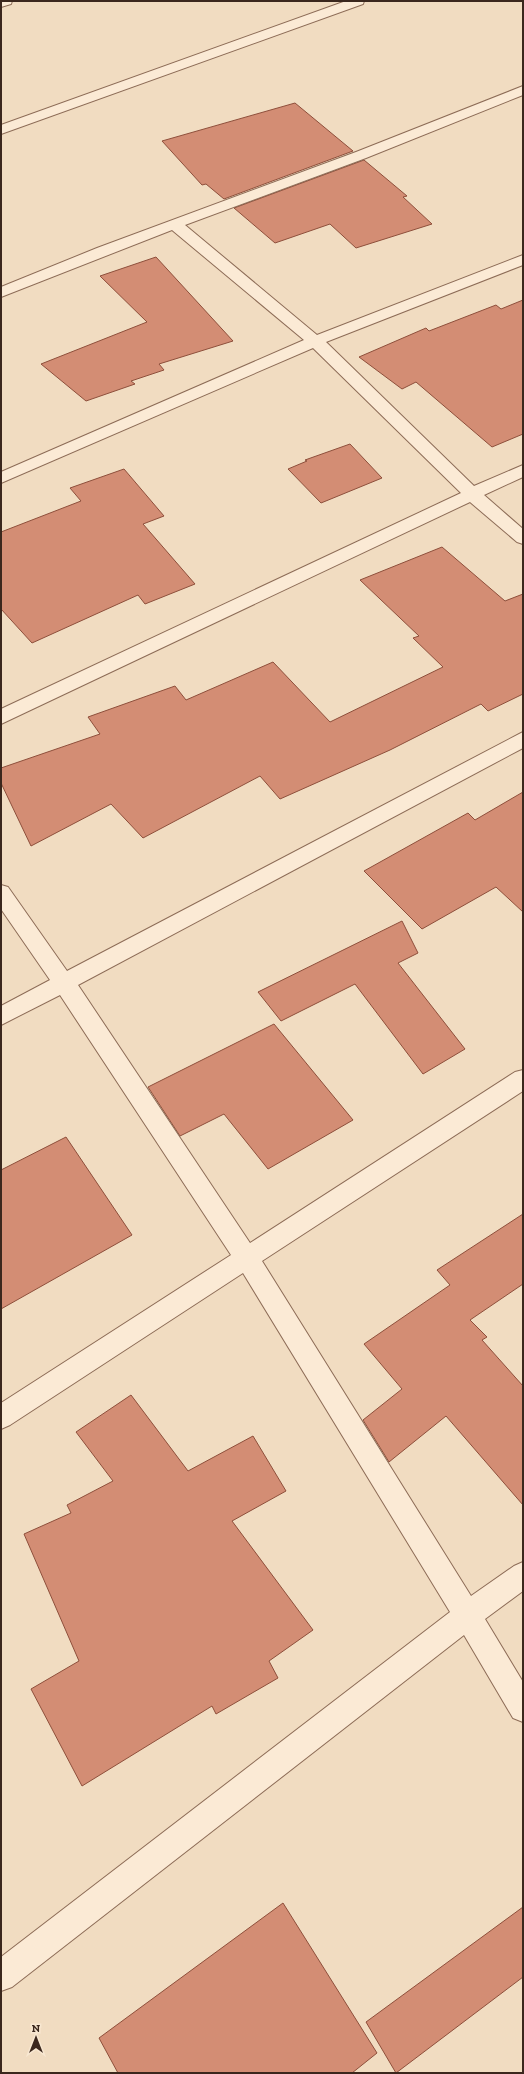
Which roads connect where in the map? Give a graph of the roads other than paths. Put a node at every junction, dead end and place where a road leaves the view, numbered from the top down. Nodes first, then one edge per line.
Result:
1 (6, 1) edge
2 (358, 1) edge
3 (1, 3) edge
4 (523, 90) edge
5 (1, 130) edge
6 (175, 225) junction
7 (523, 260) edge
8 (1, 292) edge
9 (315, 341) junction
10 (523, 470) edge
11 (1, 478) edge
12 (472, 495) junction
13 (523, 538) edge
14 (1, 717) edge
15 (523, 739) edge
16 (1, 893) edge
17 (66, 984) junction
18 (1, 1016) edge
19 (523, 1079) edge
20 (247, 1259) junction
21 (1, 1417) edge
22 (523, 1575) edge
23 (468, 1615) junction
24 (523, 1708) edge
25 (1, 1976) edge

1 - 3 street
2 - 5 street
4 - 6 street
6 - 8 street
6 - 9 street
7 - 9 street
9 - 11 street
9 - 12 street
10 - 12 street
12 - 13 street
12 - 14 street
15 - 17 street
16 - 17 street
17 - 18 street
17 - 20 street
19 - 20 street
20 - 21 street
20 - 23 street
22 - 23 street
23 - 24 street
23 - 25 street

